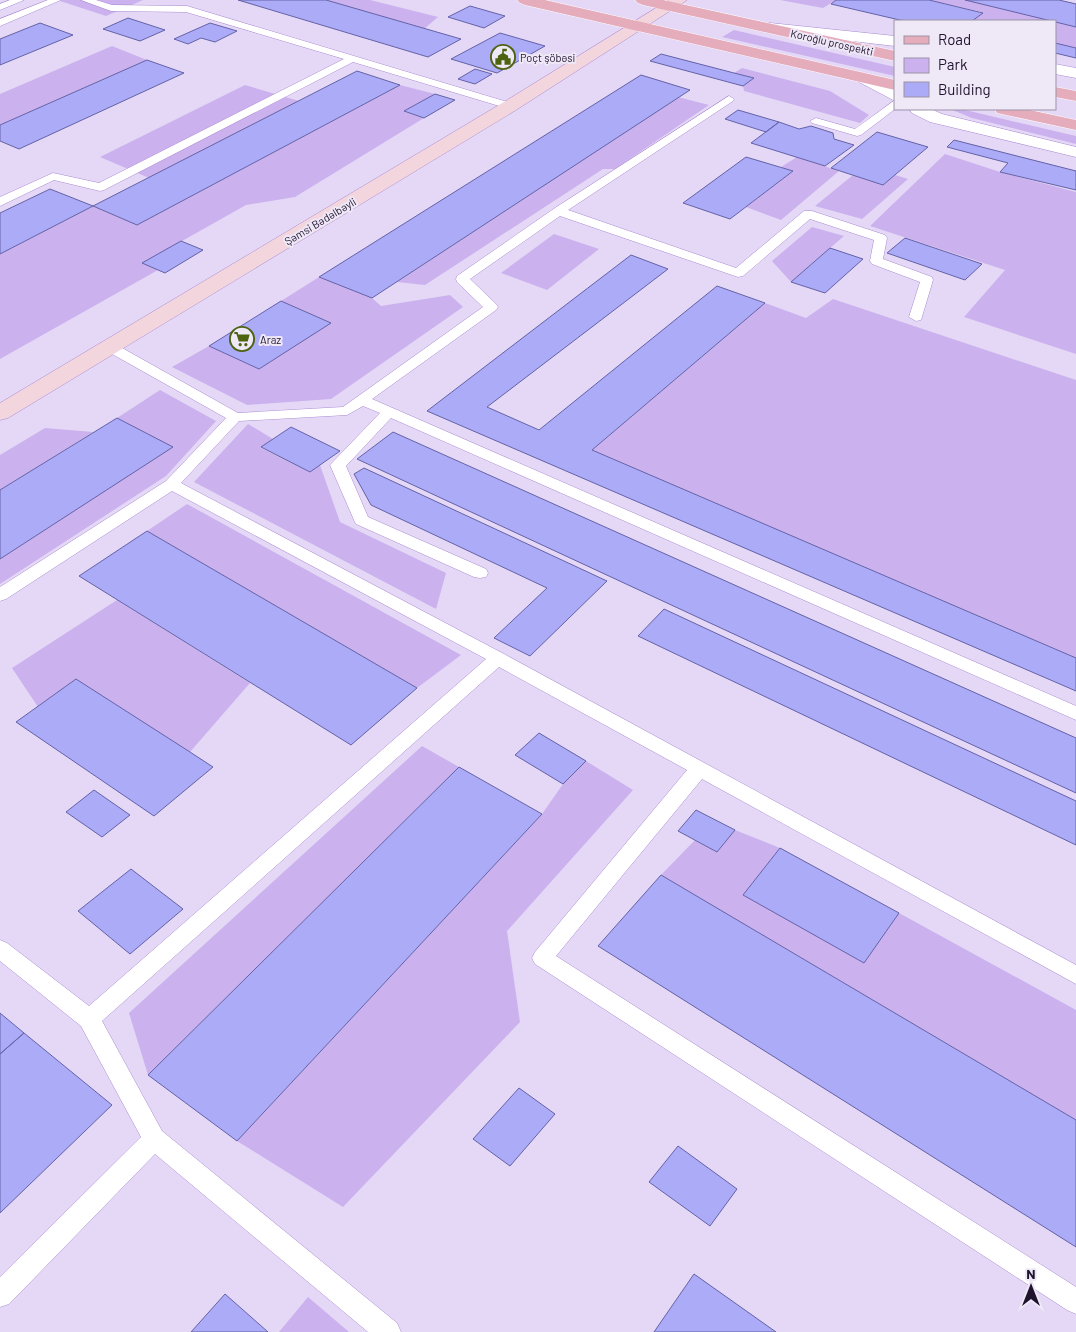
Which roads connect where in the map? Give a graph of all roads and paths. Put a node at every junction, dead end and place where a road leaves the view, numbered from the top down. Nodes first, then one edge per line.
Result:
1 (19, 0) edge
2 (56, 0) edge
3 (86, 0) edge
4 (524, 0) edge
5 (643, 0) edge
6 (674, 3) edge
7 (2, 4) edge
8 (0, 23) edge
9 (638, 26) junction
10 (770, 28) junction
11 (894, 40) edge
12 (894, 56) edge
13 (352, 59) junction
14 (1056, 69) edge
15 (1076, 73) edge
16 (863, 78) junction
17 (894, 85) edge
18 (1056, 92) edge
19 (894, 95) edge
20 (1076, 96) edge
21 (729, 99) dead end
22 (894, 103) edge
23 (510, 106) junction
24 (920, 110) edge
25 (1008, 110) edge
26 (816, 121) dead end
27 (1076, 125) edge
28 (1076, 152) edge
29 (0, 202) edge
30 (559, 211) junction
31 (916, 317) dead end
32 (110, 347) junction
33 (362, 400) junction
34 (389, 412) junction
35 (0, 413) edge
36 (235, 418) junction
37 (172, 484) junction
38 (480, 574) dead end
39 (0, 595) edge
40 (498, 658) junction
41 (1076, 713) edge
42 (699, 770) junction
43 (0, 949) edge
44 (1076, 975) edge
45 (89, 1019) junction
46 (154, 1139) junction
47 (0, 1295) edge
48 (1076, 1301) edge
49 (388, 1332) edge

1 - 7 lane
2 - 8 lane
3 - 13 lane
4 - 9 main road
5 - 6 main road, Koroğlu prospekti
6 - 9 street, Şəmsi Bədəlbəyli
6 - 10 main road, Koroğlu prospekti
9 - 16 main road
9 - 23 street, Şəmsi Bədəlbəyli
10 - 11 street
10 - 12 main road, Koroğlu prospekti
13 - 23 lane
13 - 29 lane
14 - 15 street
16 - 17 main road
16 - 19 street
18 - 20 main road
21 - 30 lane
22 - 26 lane
23 - 32 street, Şəmsi Bədəlbəyli
24 - 28 street
25 - 27 main road
30 - 31 lane
30 - 33 lane
32 - 35 street, Şəmsi Bədəlbəyli
32 - 36 lane
33 - 34 lane
33 - 36 lane
34 - 38 lane
34 - 41 lane
36 - 37 lane
37 - 39 lane
37 - 40 lane
40 - 42 lane
40 - 45 lane
42 - 44 lane
42 - 48 lane
43 - 45 lane
45 - 46 lane
46 - 47 lane
46 - 49 lane

